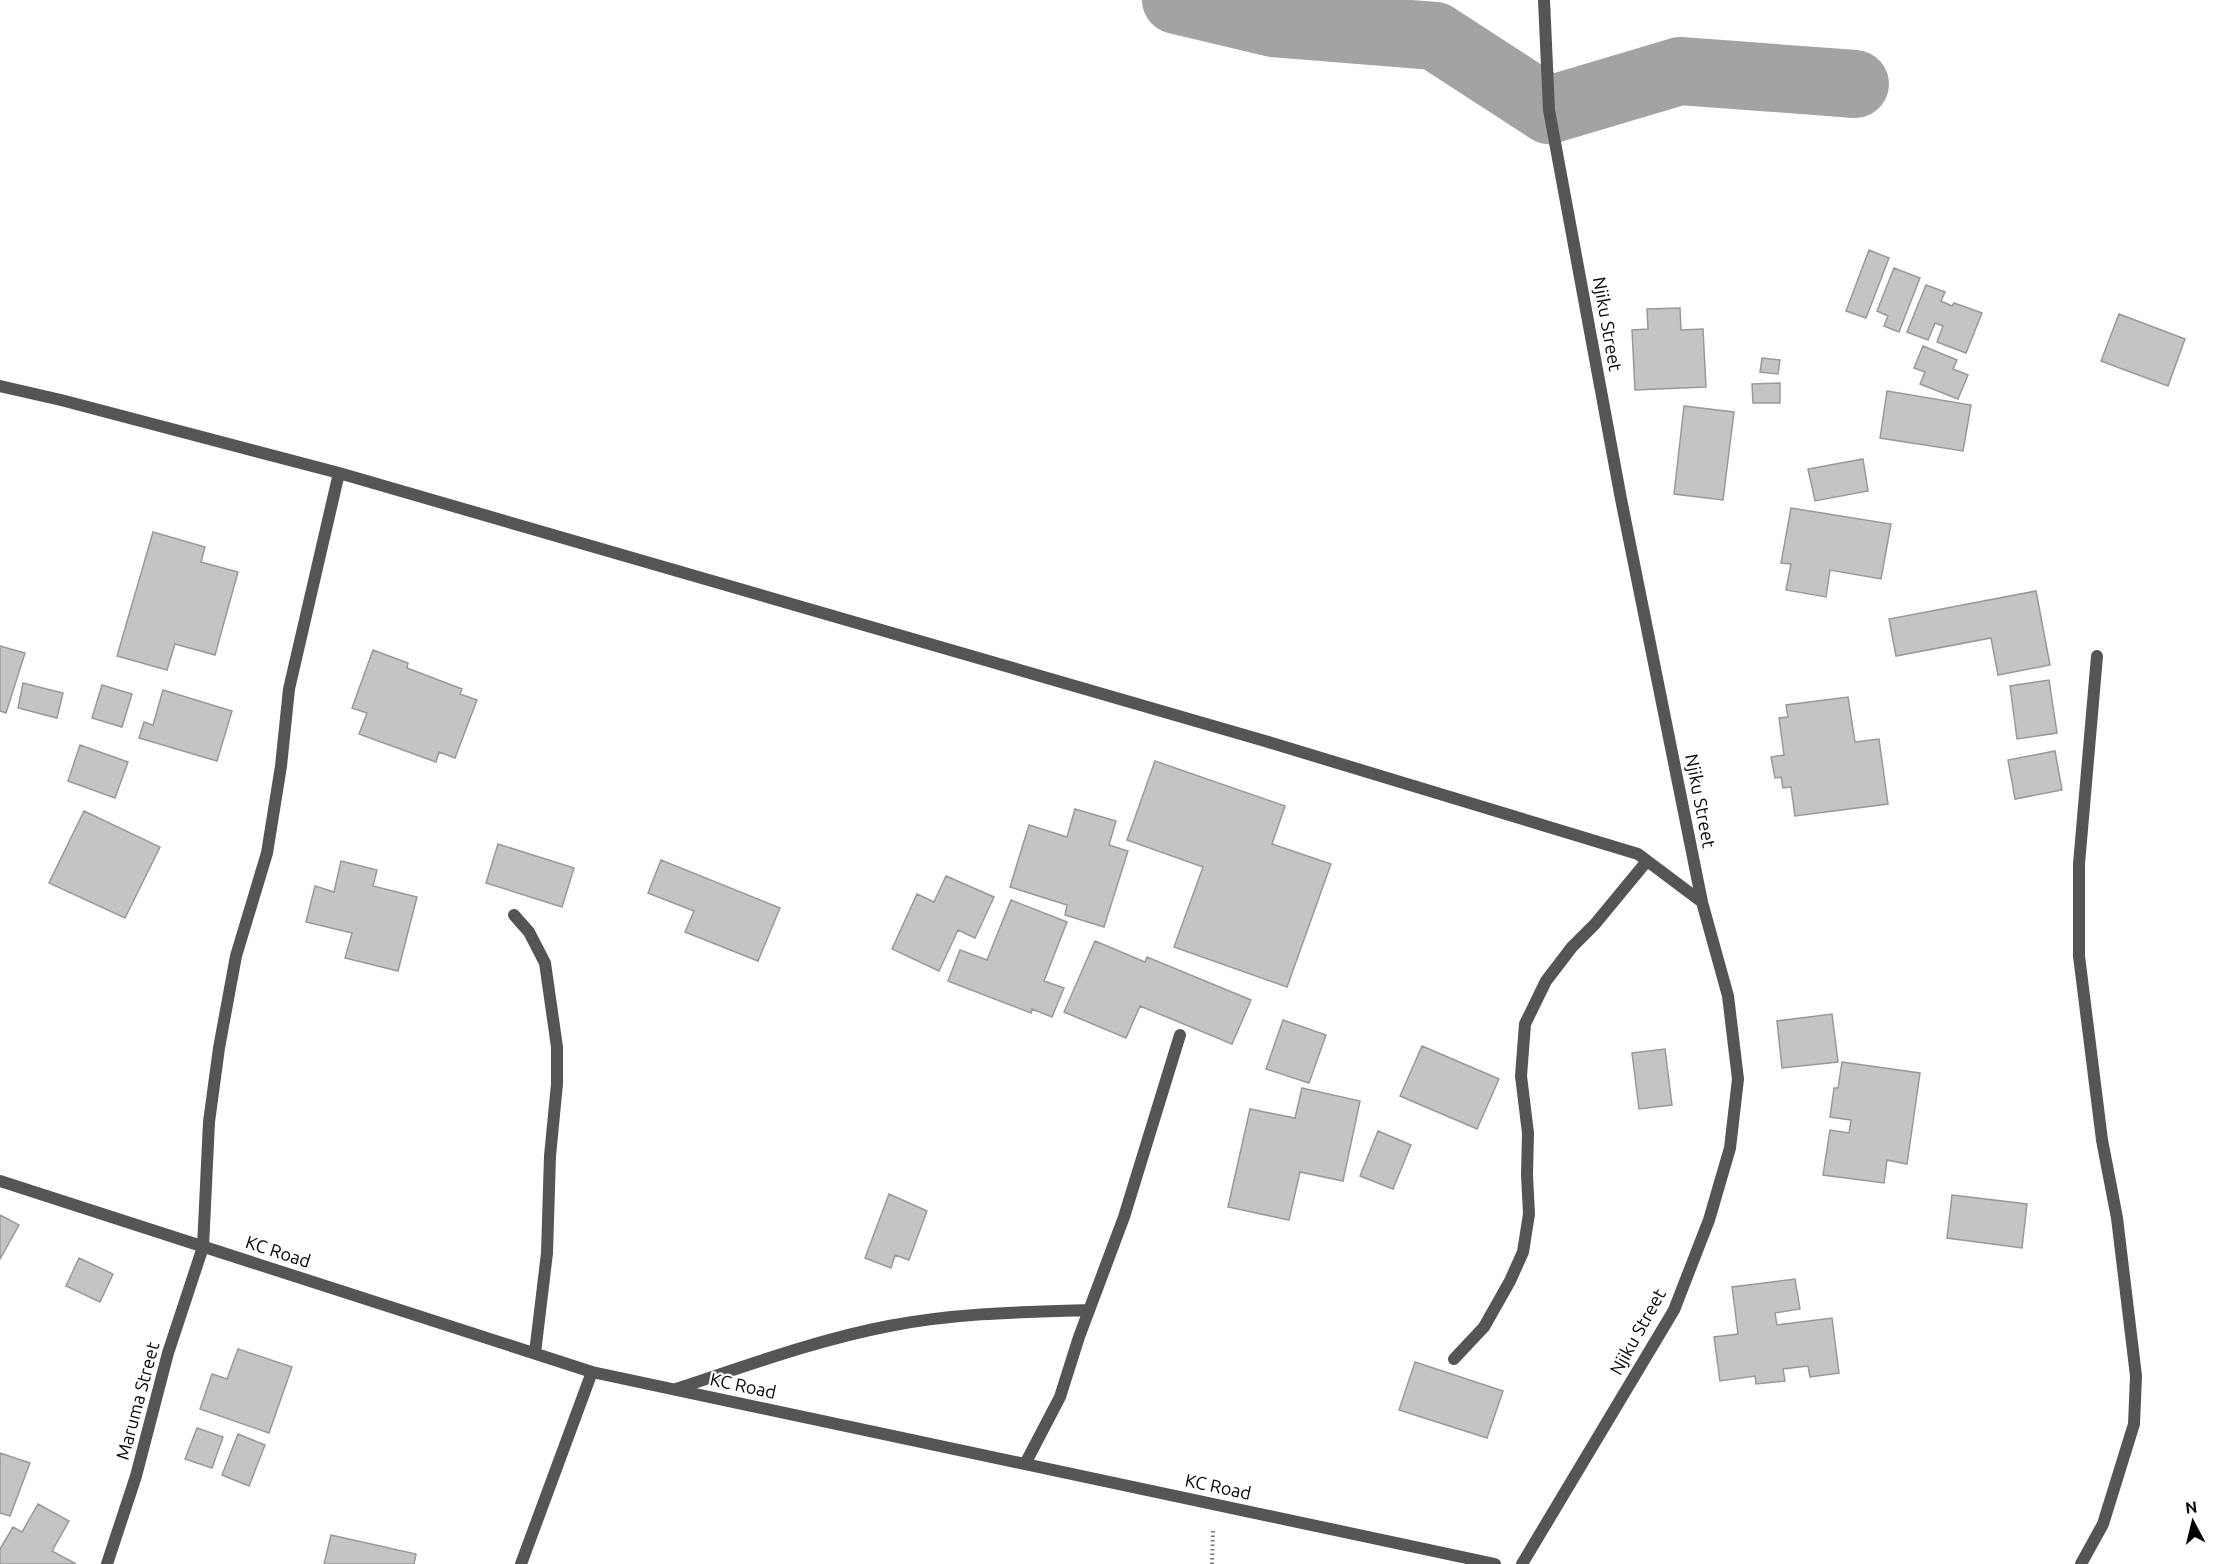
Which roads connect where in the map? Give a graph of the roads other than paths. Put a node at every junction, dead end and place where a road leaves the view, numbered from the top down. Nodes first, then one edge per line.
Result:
1 (1544, 0) edge
2 (0, 386) edge
3 (339, 473) junction
4 (2097, 656) dead end
5 (1647, 861) junction
6 (1702, 902) junction
7 (514, 915) dead end
8 (1180, 1035) dead end
9 (0, 1181) edge
10 (204, 1247) junction
11 (1089, 1310) junction
12 (535, 1353) junction
13 (1454, 1359) dead end
14 (592, 1372) junction
15 (674, 1389) junction
16 (1025, 1464) junction
17 (107, 1564) edge
18 (521, 1564) edge
19 (1495, 1564) edge
20 (1522, 1564) edge
21 (2081, 1564) edge

1 - 6 street, Njiku Street
2 - 3 street
3 - 5 street
3 - 10 street, Maruma Street
4 - 21 street
5 - 6 street
5 - 13 street
6 - 20 street, Njiku Street
7 - 12 street
8 - 11 street
9 - 10 street, KC Road
10 - 12 street, KC Road
10 - 17 street, Maruma Street
11 - 15 street
11 - 16 street
12 - 14 street, KC Road
14 - 15 street, KC Road
14 - 18 street
15 - 16 street, KC Road
16 - 19 street, KC Road

